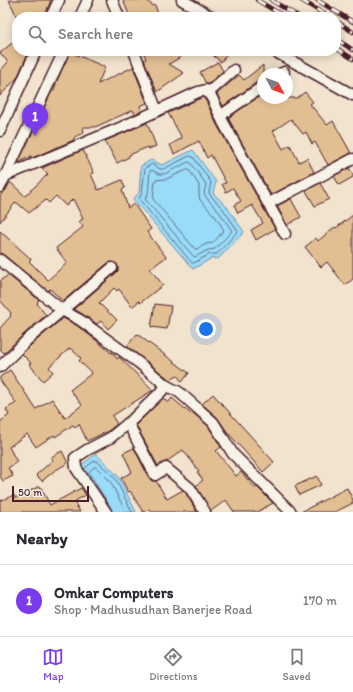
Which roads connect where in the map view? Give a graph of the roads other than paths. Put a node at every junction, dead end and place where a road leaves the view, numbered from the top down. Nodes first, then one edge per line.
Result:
1 (59, 0) edge
2 (88, 0) edge
3 (112, 0) edge
4 (182, 0) edge
5 (53, 12) edge
6 (82, 12) edge
7 (117, 12) edge
8 (203, 12) edge
9 (34, 56) edge
10 (62, 56) edge
11 (136, 56) edge
12 (283, 56) edge
13 (234, 70) dead end
14 (257, 90) edge
15 (208, 93) junction
16 (353, 95) edge
17 (157, 111) junction
18 (220, 116) junction
19 (0, 131) edge
20 (353, 159) edge
21 (5, 176) junction
22 (0, 187) edge
23 (269, 203) junction
24 (285, 234) dead end
25 (0, 260) edge
26 (112, 268) dead end
27 (62, 310) junction
28 (0, 367) edge
29 (167, 386) junction
30 (128, 423) junction
31 (106, 512) edge
32 (205, 512) edge
33 (291, 512) edge

1 - 5 street
2 - 6 street
3 - 7 street
4 - 8 street
9 - 19 street
10 - 21 street
11 - 17 street
12 - 16 street
13 - 15 street
14 - 18 street
15 - 17 street
15 - 18 street
17 - 21 street
18 - 23 street
20 - 23 street
21 - 22 street
23 - 24 street
25 - 27 street
26 - 27 street
27 - 28 street
27 - 29 street
29 - 30 street
29 - 33 street
30 - 31 street
30 - 32 street

